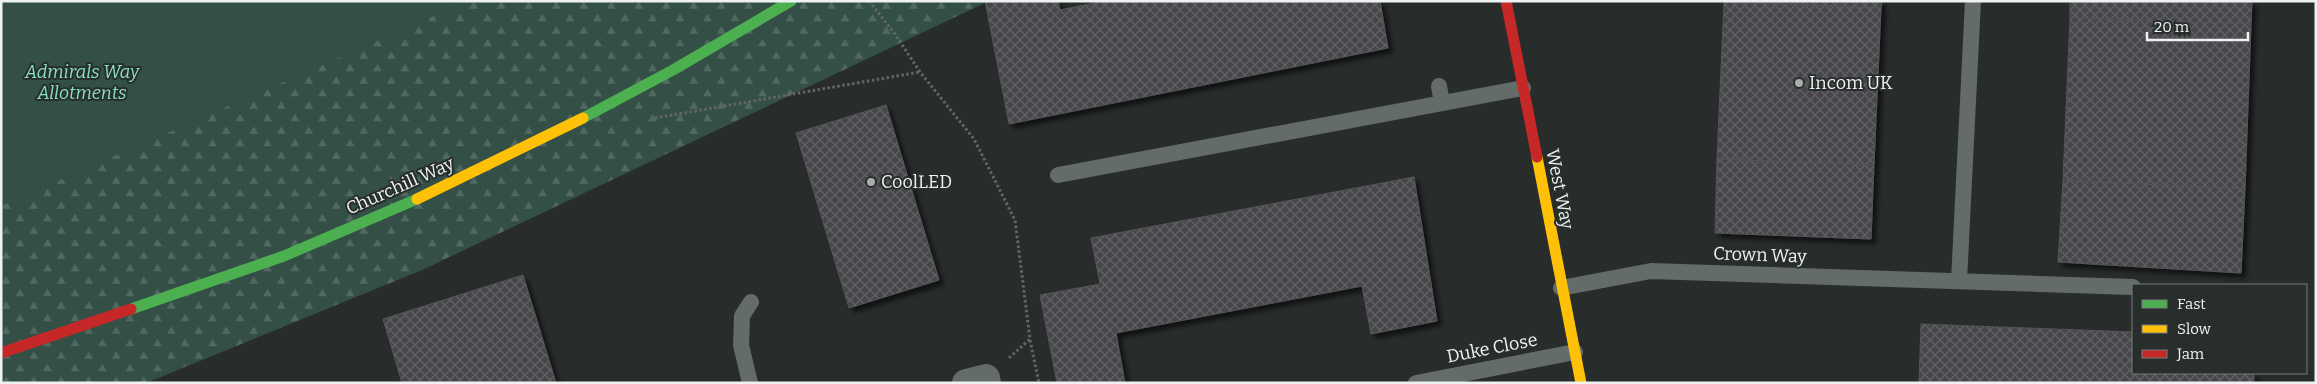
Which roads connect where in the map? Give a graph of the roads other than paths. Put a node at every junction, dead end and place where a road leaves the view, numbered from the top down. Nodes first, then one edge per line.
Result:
1 (791, 1) edge
2 (1506, 1) edge
3 (1972, 1) edge
4 (1439, 86) dead end
5 (1523, 88) junction
6 (1442, 103) junction
7 (1058, 175) dead end
8 (1959, 282) junction
9 (2132, 287) edge
10 (1561, 288) junction
11 (751, 302) dead end
12 (1, 352) edge
13 (1575, 352) junction
14 (750, 383) edge
15 (1416, 383) edge
16 (1581, 383) edge

1 - 12 main road, Churchill Way
2 - 5 main road, West Way
3 - 8 lane
4 - 6 lane
5 - 6 lane
5 - 10 main road, West Way
6 - 7 lane
8 - 9 lane, Crown Way
8 - 10 lane, Crown Way
10 - 13 main road, West Way
11 - 14 lane
13 - 15 lane, Duke Close
13 - 16 main road, West Way

